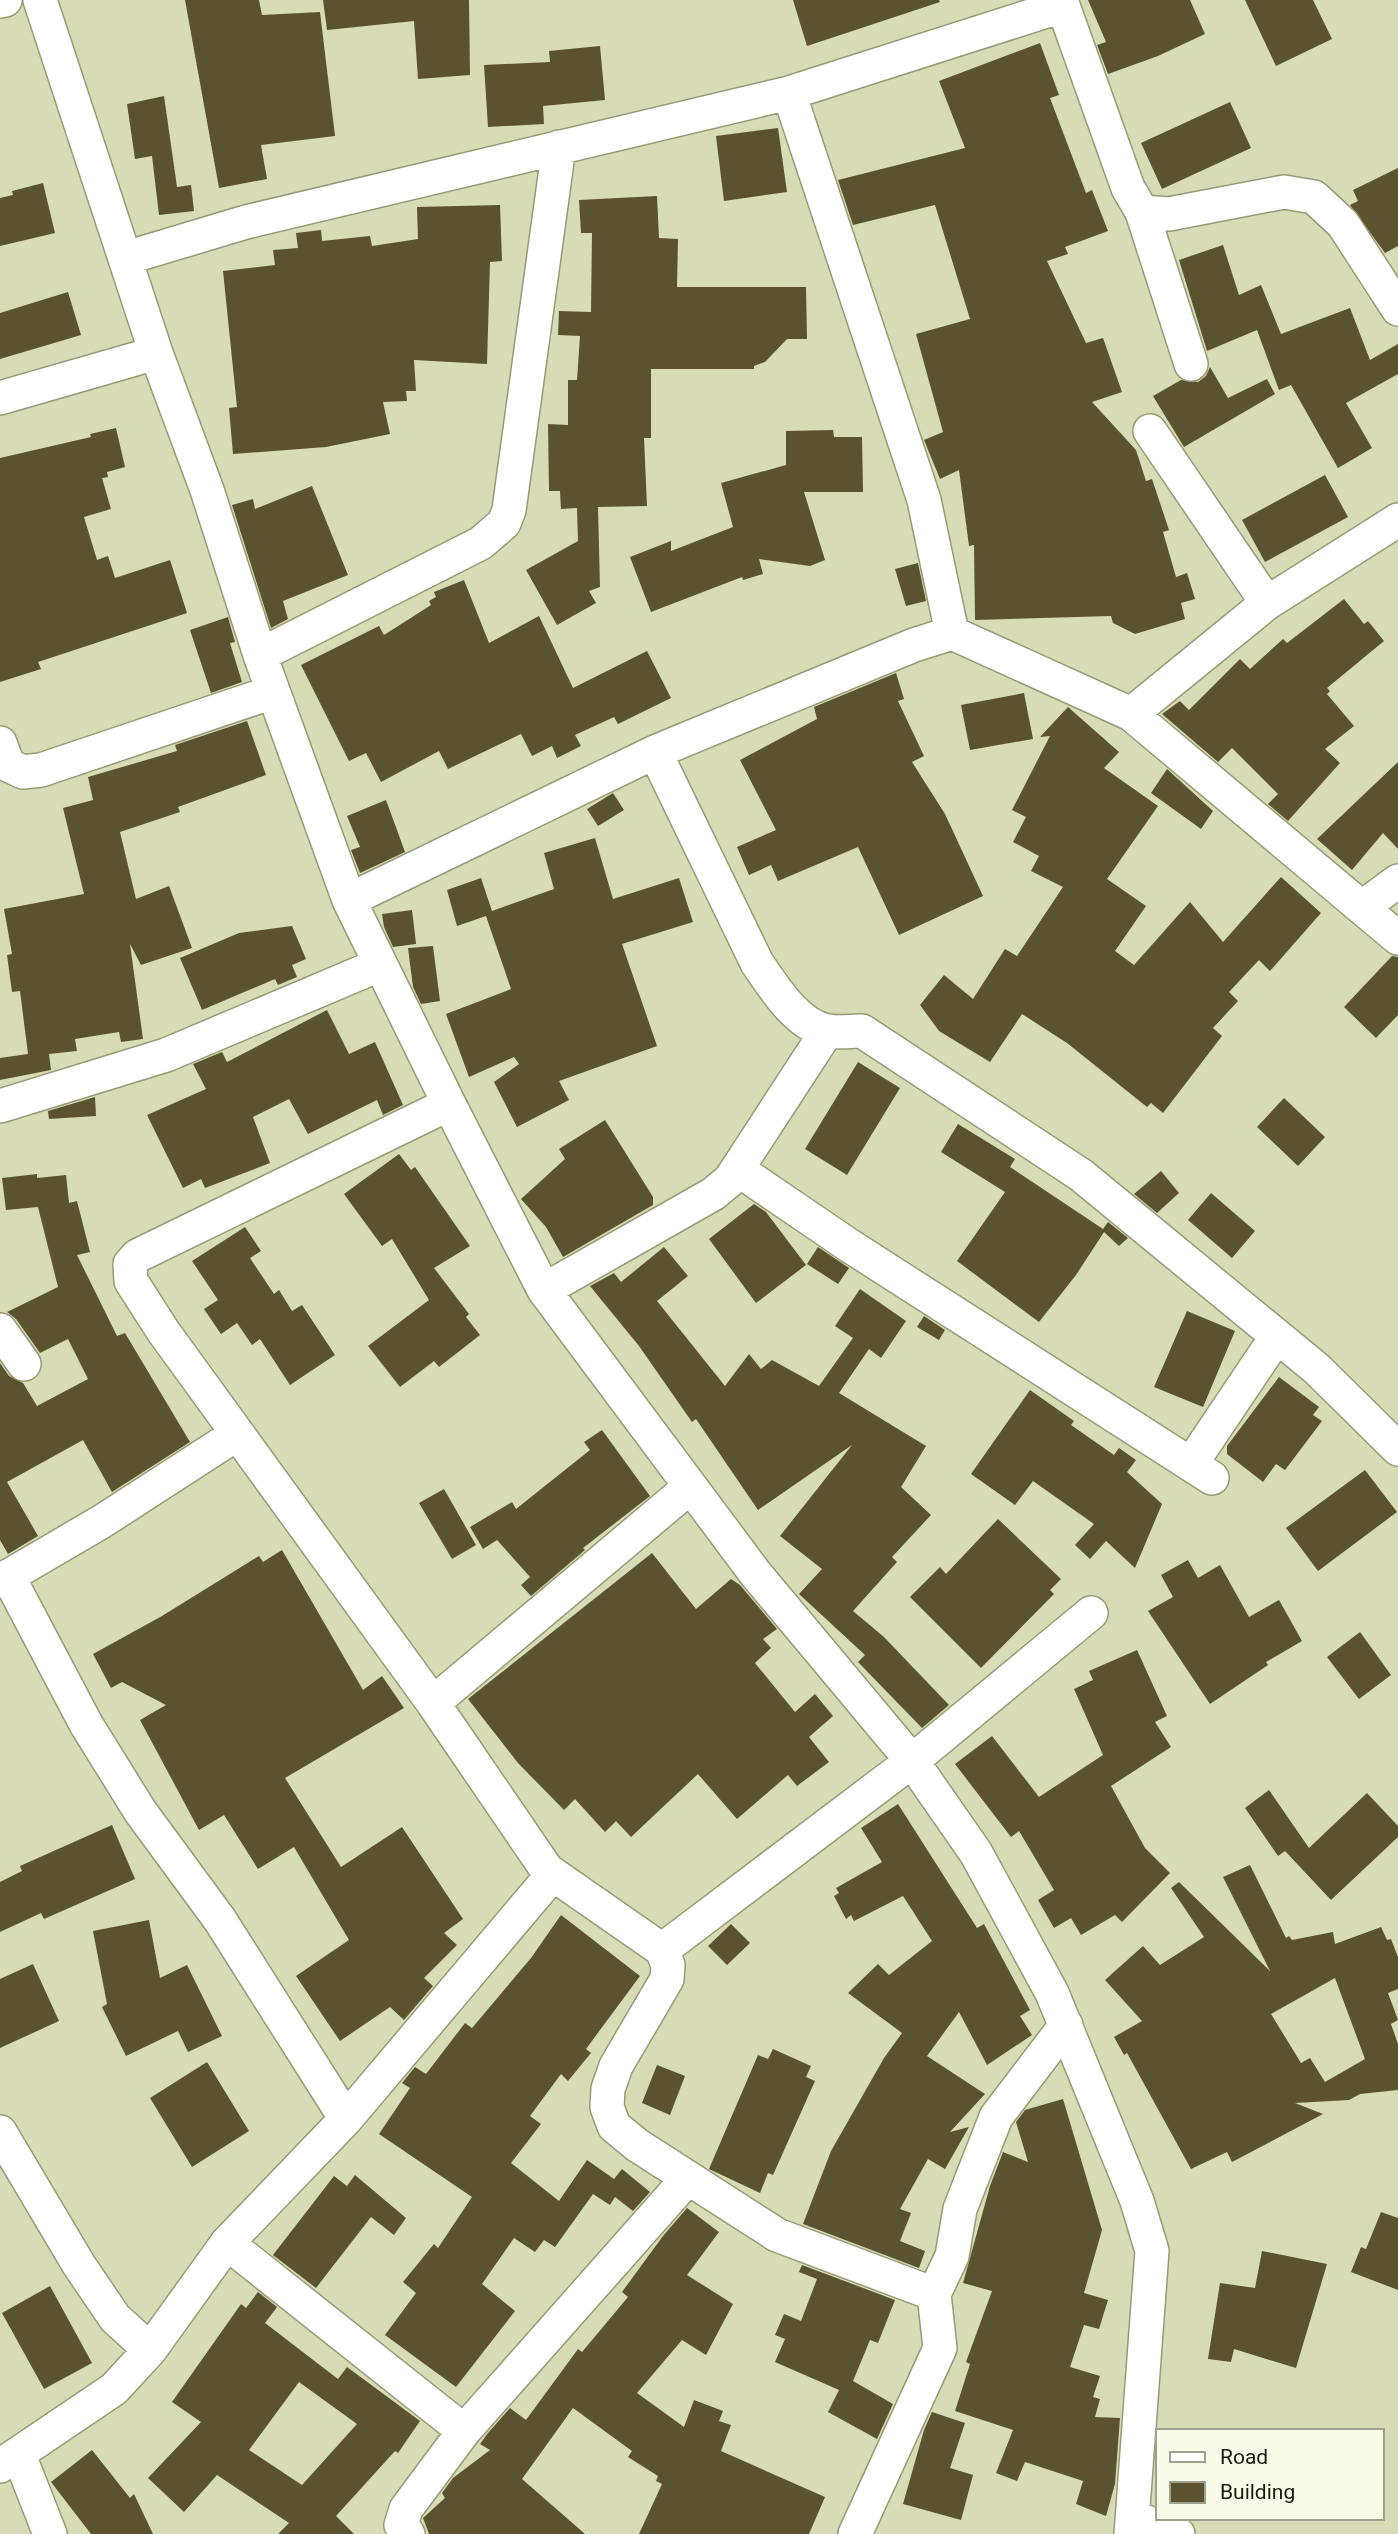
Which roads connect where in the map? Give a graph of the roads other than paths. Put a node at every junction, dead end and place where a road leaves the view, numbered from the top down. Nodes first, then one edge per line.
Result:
1 (40, 0) edge
2 (1062, 3) edge
3 (789, 93) junction
4 (559, 147) junction
5 (1142, 212) junction
6 (125, 258) junction
7 (1398, 309) edge
8 (156, 353) junction
9 (1191, 364) dead end
10 (0, 398) edge
11 (1150, 431) dead end
12 (1398, 520) edge
13 (1267, 603) junction
14 (953, 632) junction
15 (260, 655) junction
16 (273, 692) junction
17 (1131, 714) junction
18 (0, 743) edge
19 (655, 752) junction
20 (1398, 881) edge
21 (349, 900) junction
22 (1364, 906) junction
23 (1398, 938) edge
24 (379, 965) junction
25 (827, 1031) junction
26 (449, 1104) junction
27 (0, 1106) edge
28 (737, 1168) junction
29 (544, 1290) junction
30 (0, 1330) edge
31 (1277, 1336) junction
32 (24, 1364) dead end
33 (237, 1434) junction
34 (1398, 1449) edge
35 (690, 1487) junction
36 (4, 1578) edge
37 (1091, 1613) dead end
38 (433, 1703) junction
39 (912, 1761) junction
40 (553, 1874) junction
41 (662, 1950) junction
42 (1066, 2025) junction
43 (346, 2119) junction
44 (0, 2132) edge
45 (688, 2178) junction
46 (227, 2243) junction
47 (934, 2294) junction
48 (150, 2350) junction
49 (464, 2431) junction
50 (10, 2460) edge
51 (1132, 2526) edge
52 (50, 2534) edge
53 (408, 2534) edge
54 (855, 2534) edge
55 (1178, 2534) edge

1 - 6 street
2 - 3 street
2 - 5 street
3 - 4 street
3 - 14 street
4 - 6 street
4 - 15 street
5 - 7 street
5 - 9 street
6 - 8 street
8 - 10 street
8 - 15 street
11 - 13 street
12 - 13 street
13 - 17 street
14 - 17 street
14 - 19 street
15 - 16 street
16 - 18 street
16 - 21 street
17 - 22 street
19 - 21 street
19 - 25 street
20 - 22 street
21 - 24 street
22 - 23 street
24 - 26 street
24 - 27 street
25 - 28 street
25 - 31 street
26 - 29 street
26 - 33 street
28 - 29 street
28 - 31 street
29 - 35 street
30 - 32 street
31 - 34 street
33 - 36 street
33 - 38 street
35 - 38 street
35 - 39 street
36 - 43 street
37 - 39 street
38 - 40 street
39 - 41 street
39 - 42 street
40 - 41 street
40 - 43 street
41 - 45 street
42 - 47 street
42 - 51 street
43 - 46 street
44 - 48 street
45 - 47 street
45 - 49 street
46 - 48 street
46 - 49 street
47 - 54 street
48 - 50 street
49 - 53 street
50 - 52 street
51 - 55 street

